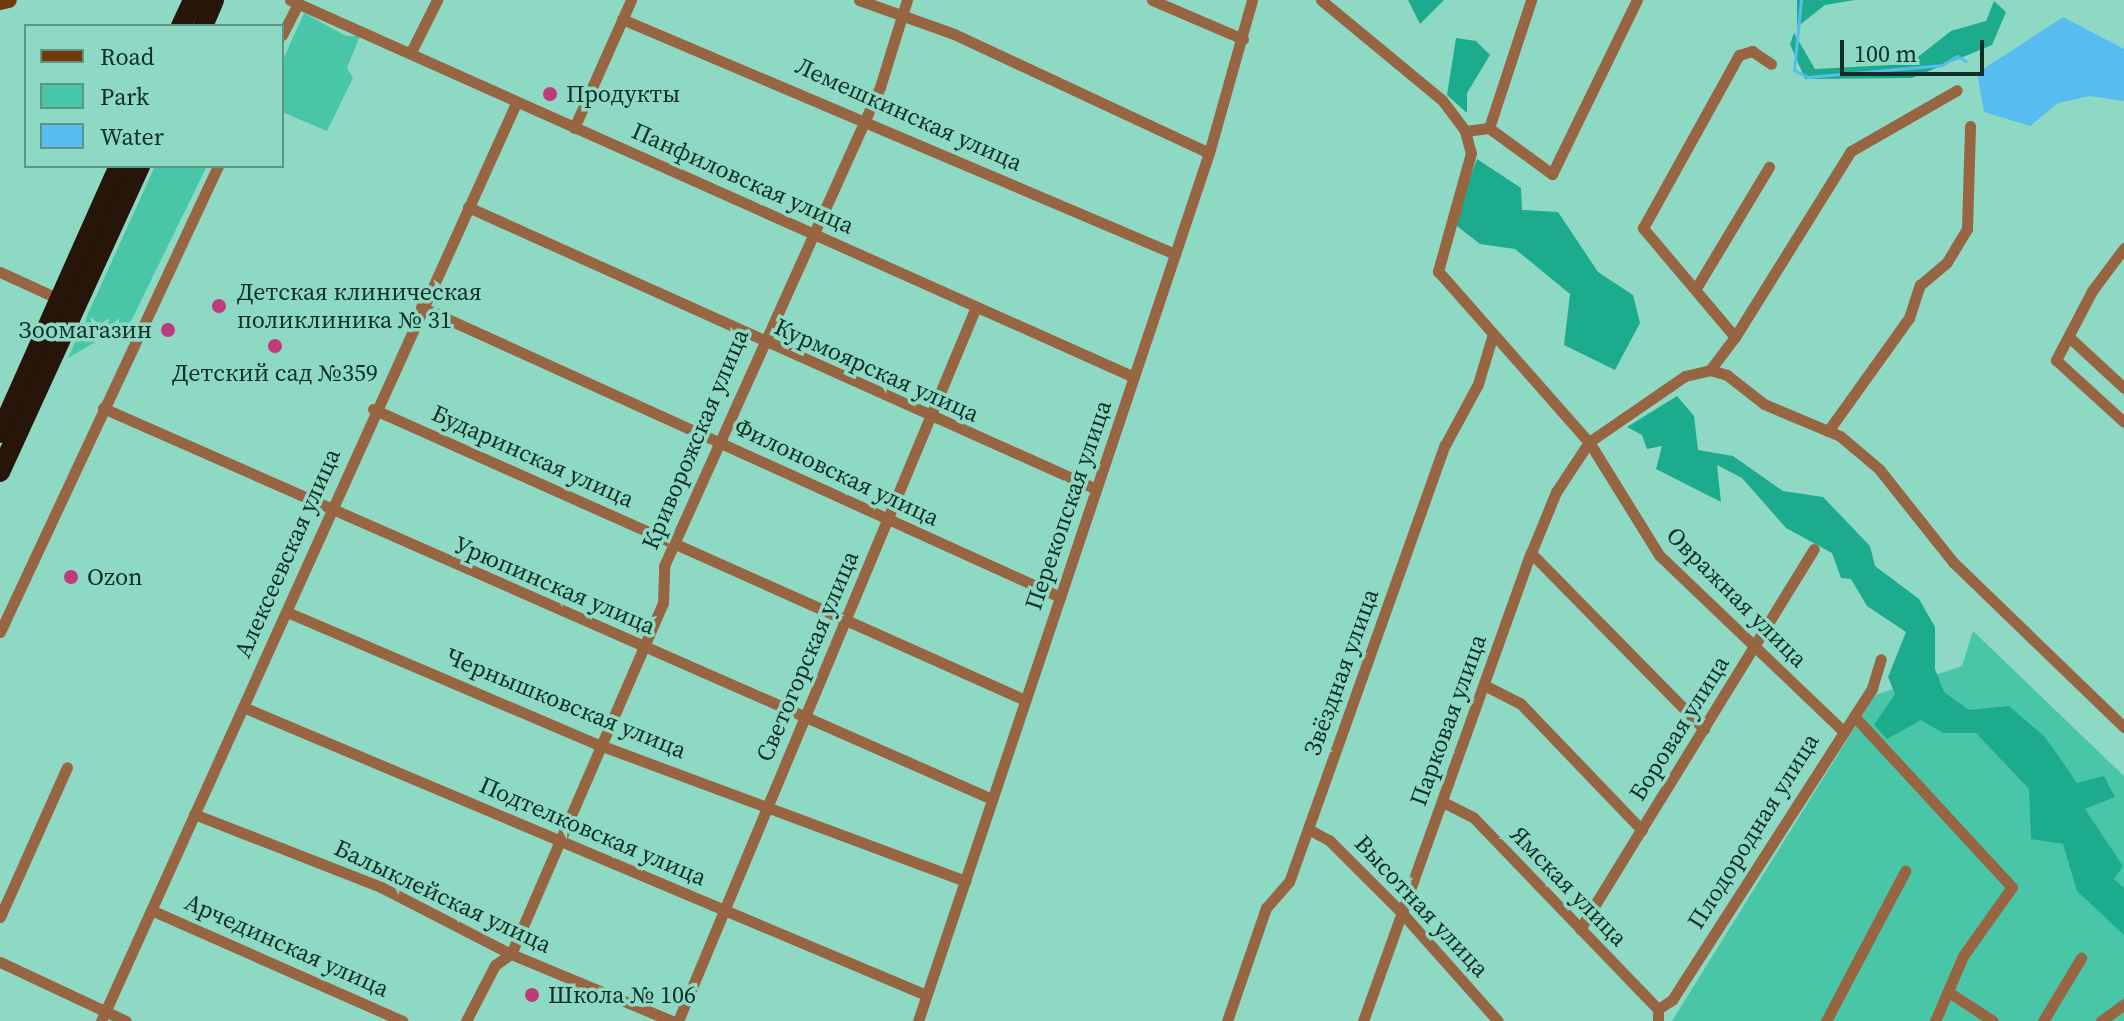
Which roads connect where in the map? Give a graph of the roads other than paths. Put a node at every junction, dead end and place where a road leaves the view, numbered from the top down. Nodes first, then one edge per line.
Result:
1 (9, 0) edge
2 (193, 0) edge
3 (214, 0) edge
4 (437, 0) edge
5 (631, 0) edge
6 (859, 0) edge
7 (907, 0) edge
8 (1152, 0) edge
9 (1252, 0) edge
10 (1321, 0) edge
11 (1531, 0) edge
12 (1637, 0) edge
13 (0, 2) edge
14 (294, 2) edge
15 (903, 17) junction
16 (622, 19) junction
17 (182, 24) edge
18 (204, 24) edge
19 (284, 30) edge
20 (1243, 39) junction
21 (412, 50) junction
22 (1771, 64) dead end
23 (1957, 90) dead end
24 (516, 103) junction
25 (863, 119) junction
26 (1970, 126) dead end
27 (574, 128) junction
28 (1489, 128) junction
29 (1465, 131) junction
30 (1209, 153) junction
31 (1769, 167) dead end
32 (118, 168) edge
33 (139, 168) edge
34 (217, 168) edge
35 (468, 207) junction
36 (811, 233) junction
37 (2124, 248) edge
38 (1175, 254) junction
39 (0, 272) edge
40 (1698, 285) junction
41 (59, 299) junction
42 (421, 307) junction
43 (976, 307) junction
44 (1493, 334) junction
45 (1735, 337) junction
46 (2069, 337) junction
47 (761, 342) junction
48 (1710, 370) junction
49 (1134, 377) junction
50 (2124, 388) edge
51 (103, 408) junction
52 (373, 409) junction
53 (931, 418) junction
54 (2124, 422) edge
55 (1828, 431) junction
56 (0, 433) edge
57 (1589, 442) junction
58 (722, 444) junction
59 (0, 472) edge
60 (1096, 489) junction
61 (330, 512) junction
62 (887, 520) junction
63 (674, 544) junction
64 (1814, 549) dead end
65 (1531, 553) junction
66 (1060, 597) junction
67 (287, 612) junction
68 (846, 621) junction
69 (0, 632) edge
70 (641, 645) junction
71 (1756, 646) junction
72 (1881, 659) dead end
73 (1486, 686) junction
74 (1025, 700) junction
75 (243, 707) junction
76 (1854, 716) junction
77 (805, 721) junction
78 (2124, 727) edge
79 (1704, 729) junction
80 (1843, 731) junction
81 (597, 744) junction
82 (67, 767) dead end
83 (992, 799) junction
84 (1443, 802) junction
85 (767, 807) junction
86 (194, 814) junction
87 (1308, 829) junction
88 (1642, 830) junction
89 (558, 842) junction
90 (1905, 871) dead end
91 (965, 881) junction
92 (151, 910) junction
93 (727, 911) junction
94 (1402, 913) junction
95 (0, 917) edge
96 (1580, 929) junction
97 (511, 954) junction
98 (2081, 958) dead end
99 (1, 964) edge
100 (1950, 993) junction
101 (926, 995) junction
102 (2124, 1004) edge
103 (1658, 1015) edge
104 (103, 1016) edge
105 (126, 1021) edge
106 (403, 1021) edge
107 (466, 1021) edge
108 (675, 1021) edge
109 (918, 1021) edge
110 (1227, 1021) edge
111 (1363, 1021) edge
112 (1498, 1021) edge
113 (1826, 1021) edge
114 (1935, 1021) edge
115 (1993, 1021) edge
116 (2043, 1021) edge
117 (2101, 1021) edge

1 - 13 street
2 - 17 highway
3 - 18 highway
4 - 21 street
5 - 16 street
6 - 15 street
7 - 15 street, Криворожская улица
8 - 20 street
9 - 20 street, Перекопская улица
10 - 29 street
11 - 28 street
12 - 28 street
14 - 19 street
14 - 21 street, Панфиловская улица
15 - 25 street, Криворожская улица
15 - 30 street
16 - 25 street, Лемешкинская улица
16 - 27 street
20 - 30 street, Перекопская улица
21 - 24 street, Панфиловская улица
22 - 40 street
23 - 45 street
24 - 27 street, Панфиловская улица
24 - 35 street, Алексеевская улица
25 - 36 street, Криворожская улица
25 - 38 street, Лемешкинская улица
26 - 55 street
27 - 36 street, Панфиловская улица
28 - 29 street
29 - 44 street, Овражная улица
30 - 38 street, Перекопская улица
31 - 40 street
32 - 41 highway
33 - 59 highway
34 - 51 street
35 - 42 street, Алексеевская улица
35 - 47 street, Курмоярская улица
36 - 43 street, Панфиловская улица
36 - 47 street, Криворожская улица
37 - 46 street
38 - 49 street, Перекопская улица
39 - 41 street
40 - 45 street
41 - 56 highway
42 - 52 street, Алексеевская улица
42 - 58 street, Филоновская улица
43 - 49 street, Панфиловская улица
43 - 53 street, Светогорская улица
44 - 57 street, Овражная улица
44 - 87 street, Звёздная улица
45 - 48 street
46 - 50 street
46 - 54 street
47 - 53 street, Курмоярская улица
47 - 58 street, Криворожская улица
48 - 55 street
48 - 57 street
49 - 60 street, Перекопская улица
51 - 61 street, Урюпинская улица
51 - 69 street
52 - 61 street, Алексеевская улица
52 - 63 street, Бударинская улица
53 - 60 street, Курмоярская улица
53 - 62 street, Светогорская улица
55 - 78 street
57 - 65 street, Парковая улица
57 - 71 street, Овражная улица
58 - 62 street, Филоновская улица
58 - 63 street, Криворожская улица
60 - 66 street, Перекопская улица
61 - 67 street, Алексеевская улица
61 - 70 street, Урюпинская улица
62 - 66 street, Филоновская улица
62 - 68 street, Светогорская улица
63 - 68 street, Бударинская улица
63 - 70 street, Криворожская улица
64 - 71 street, Боровая улица
65 - 73 street, Парковая улица
65 - 79 street
66 - 74 street, Перекопская улица
67 - 75 street, Алексеевская улица
67 - 81 street, Чернышковская улица
68 - 74 street, Бударинская улица
68 - 77 street, Светогорская улица
70 - 77 street, Урюпинская улица
70 - 81 street, Криворожская улица
71 - 79 street, Боровая улица
71 - 80 street, Овражная улица
72 - 76 street, Плодородная улица
73 - 84 street, Парковая улица
73 - 88 street
74 - 83 street, Перекопская улица
75 - 86 street, Алексеевская улица
75 - 89 street, Подтелковская улица
76 - 80 street, Плодородная улица
76 - 100 street
77 - 83 street, Урюпинская улица
77 - 85 street, Светогорская улица
79 - 88 street, Боровая улица
80 - 103 street, Плодородная улица
81 - 85 street, Чернышковская улица
81 - 89 street, Криворожская улица
82 - 95 street
83 - 91 street, Перекопская улица
84 - 94 street, Парковая улица
84 - 96 street, Ямская улица
85 - 91 street, Чернышковская улица
85 - 93 street, Светогорская улица
86 - 92 street, Алексеевская улица
86 - 97 street, Балыклейская улица
87 - 94 street, Высотная улица
87 - 110 street, Звёздная улица
88 - 96 street, Боровая улица
89 - 93 street, Подтелковская улица
89 - 97 street, Криворожская улица
90 - 113 street
91 - 101 street, Перекопская улица
92 - 104 street, Алексеевская улица
92 - 106 street, Арчединская улица
93 - 101 street, Подтелковская улица
93 - 108 street, Светогорская улица
94 - 111 street, Парковая улица
94 - 112 street, Высотная улица
96 - 103 street, Ямская улица
97 - 107 street, Криворожская улица
97 - 108 street, Балыклейская улица
98 - 116 street
99 - 104 street
100 - 114 street
100 - 115 street
101 - 109 street, Перекопская улица
102 - 117 street
104 - 105 street

